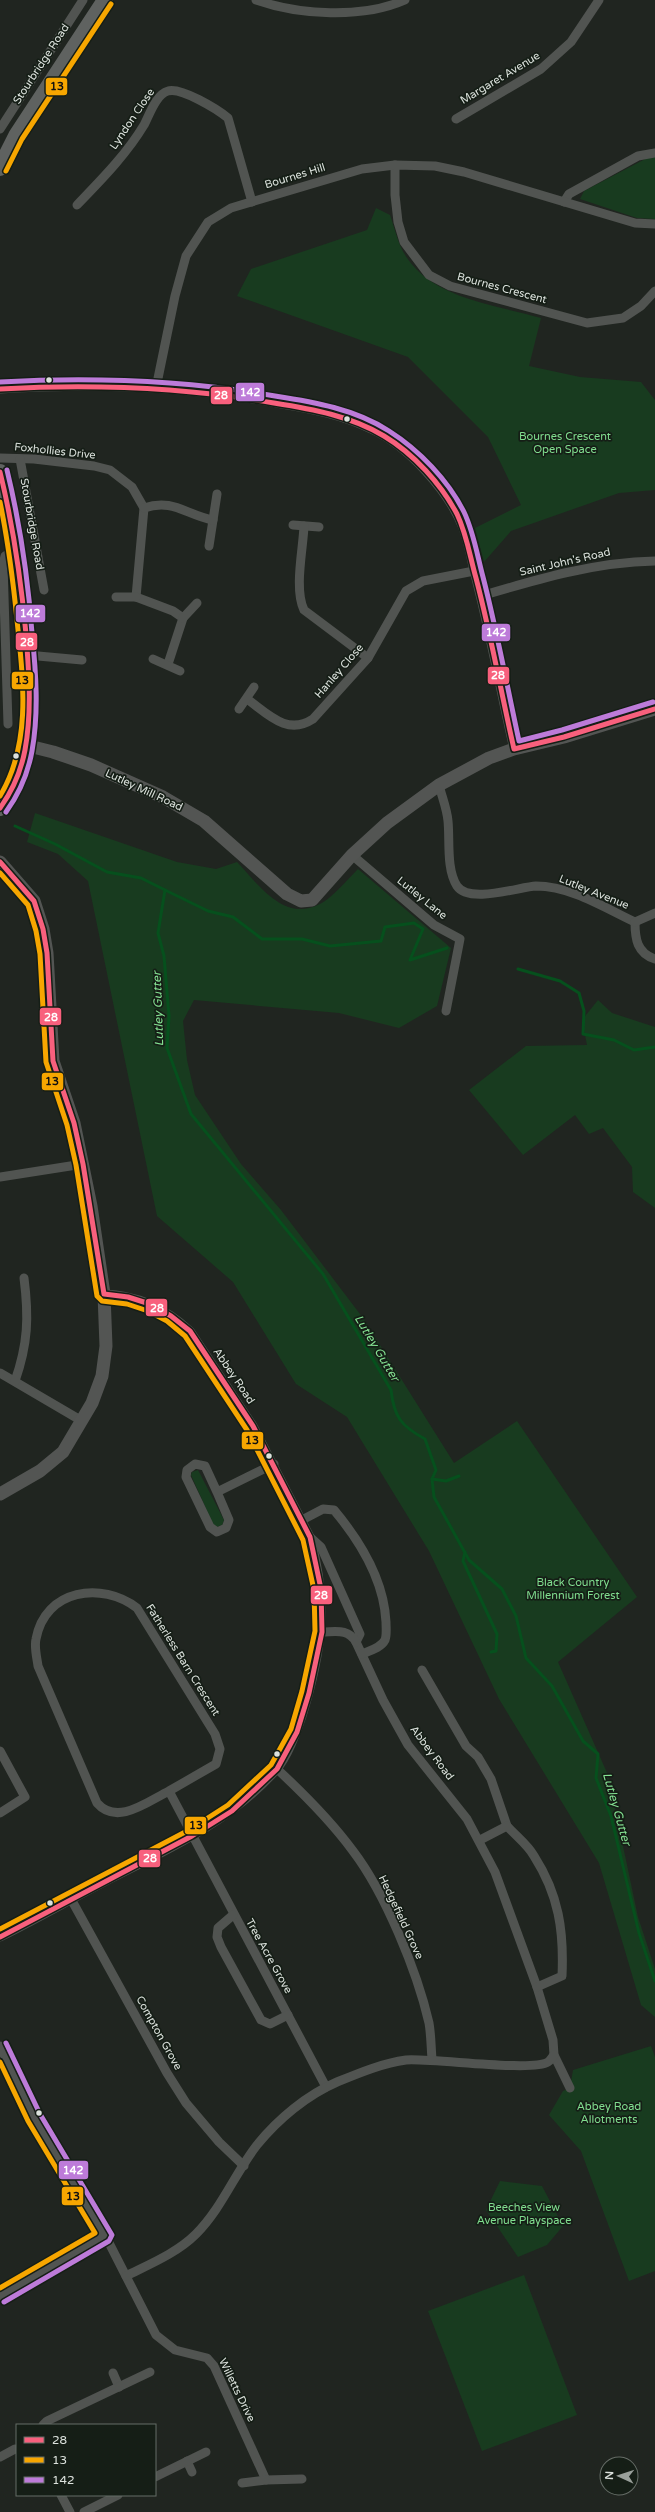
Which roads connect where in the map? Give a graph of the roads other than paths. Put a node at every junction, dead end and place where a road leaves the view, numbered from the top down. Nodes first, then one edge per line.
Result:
1 (83, 0) edge
2 (105, 0) edge
3 (256, 0) edge
4 (405, 0) edge
5 (599, 0) edge
6 (456, 119) dead end
7 (0, 129) edge
8 (655, 153) edge
9 (2, 158) edge
10 (396, 165) junction
11 (252, 202) junction
12 (564, 202) junction
13 (78, 205) dead end
14 (655, 224) edge
15 (655, 291) edge
16 (156, 388) junction
17 (0, 389) edge
18 (0, 458) edge
19 (20, 458) junction
20 (0, 472) edge
21 (217, 494) dead end
22 (144, 508) junction
23 (213, 520) junction
24 (293, 525) dead end
25 (304, 526) junction
26 (319, 527) dead end
27 (209, 546) dead end
28 (16, 550) junction
29 (655, 561) edge
30 (474, 571) junction
31 (44, 590) dead end
32 (481, 596) junction
33 (116, 597) dead end
34 (136, 597) junction
35 (197, 603) dead end
36 (183, 618) junction
37 (27, 655) junction
38 (368, 658) junction
39 (153, 659) dead end
40 (82, 660) dead end
41 (168, 664) junction
42 (180, 671) dead end
43 (254, 687) dead end
44 (247, 699) junction
45 (239, 709) dead end
46 (655, 709) edge
47 (8, 724) dead end
48 (25, 745) junction
49 (514, 749) junction
50 (439, 785) junction
51 (0, 808) edge
52 (352, 855) junction
53 (0, 862) edge
54 (655, 913) edge
55 (635, 922) junction
56 (655, 959) edge
57 (446, 1011) dead end
58 (83, 1164) junction
59 (0, 1177) edge
60 (24, 1278) dead end
61 (104, 1294) junction
62 (0, 1373) edge
63 (15, 1381) junction
64 (82, 1421) junction
65 (274, 1464) junction
66 (217, 1492) junction
67 (0, 1494) edge
68 (302, 1520) junction
69 (310, 1537) junction
70 (322, 1632) junction
71 (356, 1642) junction
72 (362, 1654) junction
73 (422, 1670) dead end
74 (0, 1751) edge
75 (277, 1769) junction
76 (169, 1791) junction
77 (0, 1813) edge
78 (508, 1826) junction
79 (192, 1836) junction
80 (480, 1840) junction
81 (71, 1899) junction
82 (234, 1915) junction
83 (0, 1937) edge
84 (537, 1987) junction
85 (288, 2015) junction
86 (0, 2046) edge
87 (554, 2055) junction
88 (432, 2059) junction
89 (326, 2087) junction
90 (570, 2088) dead end
91 (244, 2166) junction
92 (104, 2235) junction
93 (126, 2276) junction
94 (0, 2296) edge
95 (150, 2372) dead end
96 (113, 2373) dead end
97 (119, 2387) junction
98 (44, 2424) edge
99 (15, 2450) dead end
100 (206, 2452) dead end
101 (0, 2457) edge
102 (187, 2461) junction
103 (192, 2472) dead end
104 (156, 2476) edge
105 (302, 2479) dead end
106 (266, 2480) junction
107 (242, 2483) dead end
108 (62, 2496) edge
109 (116, 2496) edge
110 (70, 2512) edge
111 (84, 2512) edge

1 - 7 street, Stourbridge Road
2 - 9 highway, Stourbridge Road
3 - 4 street
5 - 6 street, Margaret Avenue
8 - 12 street
10 - 11 street, Bournes Hill
10 - 12 street, Bournes Hill
10 - 15 street, Bournes Crescent
11 - 13 street, Lyndon Close
11 - 16 street, Bournes Hill
12 - 14 street, Bournes Hill
16 - 17 street
16 - 30 street
18 - 19 street, Foxhollies Drive
19 - 22 street, Foxhollies Drive
19 - 31 street, Stourbridge Road
20 - 28 highway, Stourbridge Road
21 - 23 street
22 - 23 street
22 - 34 street
23 - 27 street
24 - 25 street
25 - 26 street
25 - 38 street
28 - 37 highway, Stourbridge Road
28 - 47 street, Stourbridge Road
29 - 32 street, Saint John's Road
30 - 32 street
30 - 38 street, Hanley Close
32 - 49 street
33 - 34 street
34 - 36 street
35 - 36 street
36 - 41 street
37 - 40 street
37 - 48 highway, Stourbridge Road
38 - 44 street, Hanley Close
39 - 41 street
41 - 42 street
43 - 44 street
44 - 45 street
46 - 49 street
48 - 51 highway, Stourbridge Road
48 - 52 street, Lutley Mill Road
49 - 50 street
50 - 52 street
50 - 55 street, Lutley Avenue
52 - 57 street, Lutley Lane
53 - 58 street
54 - 55 street, Lutley Avenue
55 - 56 street, Lutley Avenue
58 - 59 street
58 - 61 street
60 - 63 street
61 - 64 street
61 - 65 street, Abbey Road
62 - 63 street
63 - 64 street
64 - 67 street
65 - 66 street
65 - 68 street, Abbey Road
66 - 66 street
68 - 69 street, Abbey Road
68 - 72 street
69 - 70 street
69 - 71 street, Abbey Road
70 - 71 street
70 - 75 street
71 - 72 street, Abbey Road
72 - 80 street, Abbey Road
73 - 78 street
74 - 77 street
75 - 79 street
75 - 88 street, Hedgefield Grove
76 - 76 street, Fatherless Barn Crescent
76 - 79 street
78 - 80 street
78 - 84 street
79 - 81 street
79 - 82 street, Tree Acre Grove
80 - 84 street, Abbey Road
81 - 83 street
81 - 91 street, Compton Grove
82 - 85 street, Tree Acre Grove
82 - 85 street
84 - 87 street, Abbey Road
85 - 89 street, Tree Acre Grove
86 - 92 street, Willetts Drive
87 - 88 street
87 - 90 street, Abbey Road
88 - 89 street
89 - 91 street
91 - 93 street
92 - 93 street, Willetts Drive
92 - 94 street
93 - 106 street, Willetts Drive
95 - 97 street
96 - 97 street
97 - 98 street
99 - 101 street
100 - 102 street
102 - 103 street
102 - 104 street
105 - 106 street
106 - 107 street
108 - 110 street
109 - 111 street

